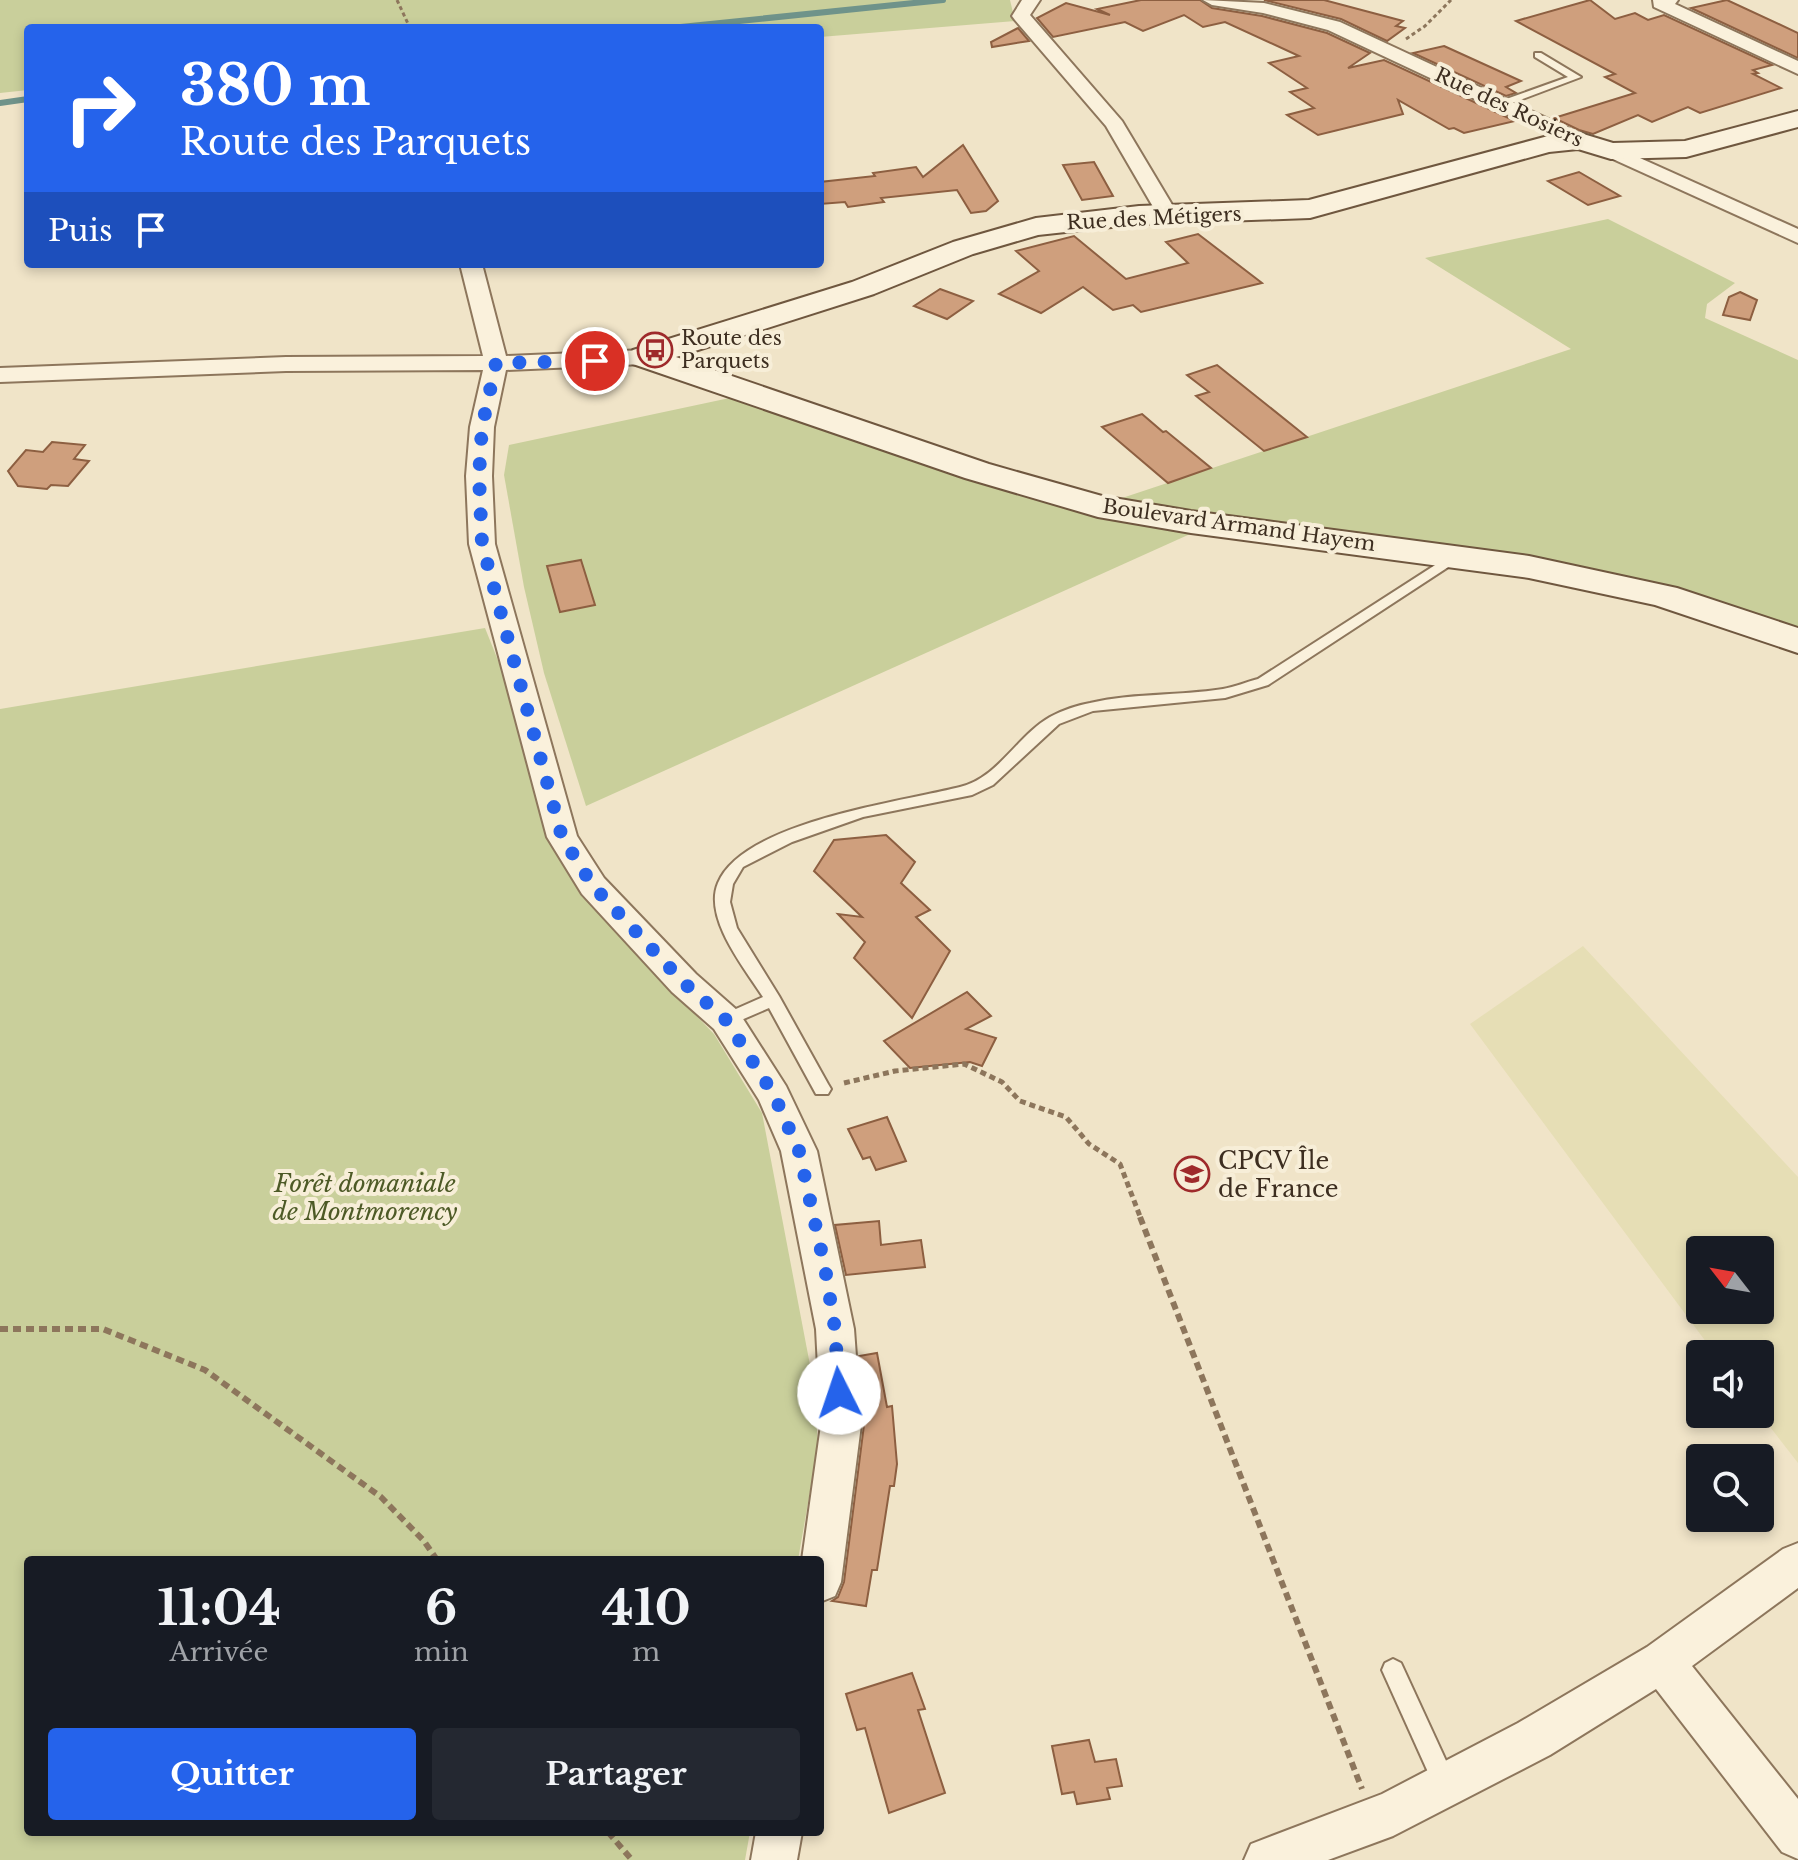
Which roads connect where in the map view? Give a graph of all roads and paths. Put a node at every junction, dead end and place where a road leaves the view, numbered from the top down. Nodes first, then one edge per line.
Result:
1 (397, 0) edge
2 (1031, 0) edge
3 (1212, 0) edge
4 (1451, 0) edge
5 (1669, 0) edge
6 (408, 24) edge
7 (1384, 49) junction
8 (1538, 55) dead end
9 (1798, 68) edge
10 (1501, 104) junction
11 (1798, 119) edge
12 (1580, 141) junction
13 (1611, 151) junction
14 (1166, 213) junction
15 (1798, 237) edge
16 (472, 268) edge
17 (644, 357) junction
18 (496, 363) junction
19 (0, 375) edge
20 (1457, 555) junction
21 (1798, 641) edge
22 (773, 1000) junction
23 (726, 1020) junction
24 (822, 1089) joint
25 (0, 1329) edge
26 (434, 1556) edge
27 (823, 1556) edge
28 (1798, 1563) edge
29 (1662, 1662) junction
30 (1393, 1670) dead end
31 (1446, 1786) junction
32 (1374, 1820) junction
33 (611, 1836) edge
34 (778, 1836) edge
35 (1798, 1836) edge
36 (632, 1860) edge
37 (774, 1860) edge
38 (1267, 1860) edge

1 - 6 path
2 - 14 street
3 - 7 street, Rue des Rosiers
4 - 7 path
5 - 9 street
7 - 10 street, Rue des Rosiers
8 - 10 lane
10 - 12 street, Rue des Rosiers
11 - 13 main road
12 - 13 main road, Rue des Rosiers
12 - 14 main road, Rue des Métigers
13 - 15 street, Rue des Rosiers
14 - 17 main road, Rue des Métigers
16 - 18 street
17 - 18 street
17 - 20 main road, Boulevard Armand Hayem
18 - 19 street
18 - 23 street
20 - 21 main road, Boulevard Armand Hayem
20 - 22 lane
22 - 23 lane
22 - 24 lane
23 - 27 street
24 - 32 path
25 - 26 path
28 - 29 street
29 - 31 street
29 - 35 street
30 - 31 lane
31 - 32 street
32 - 38 street
33 - 36 path
34 - 37 street

